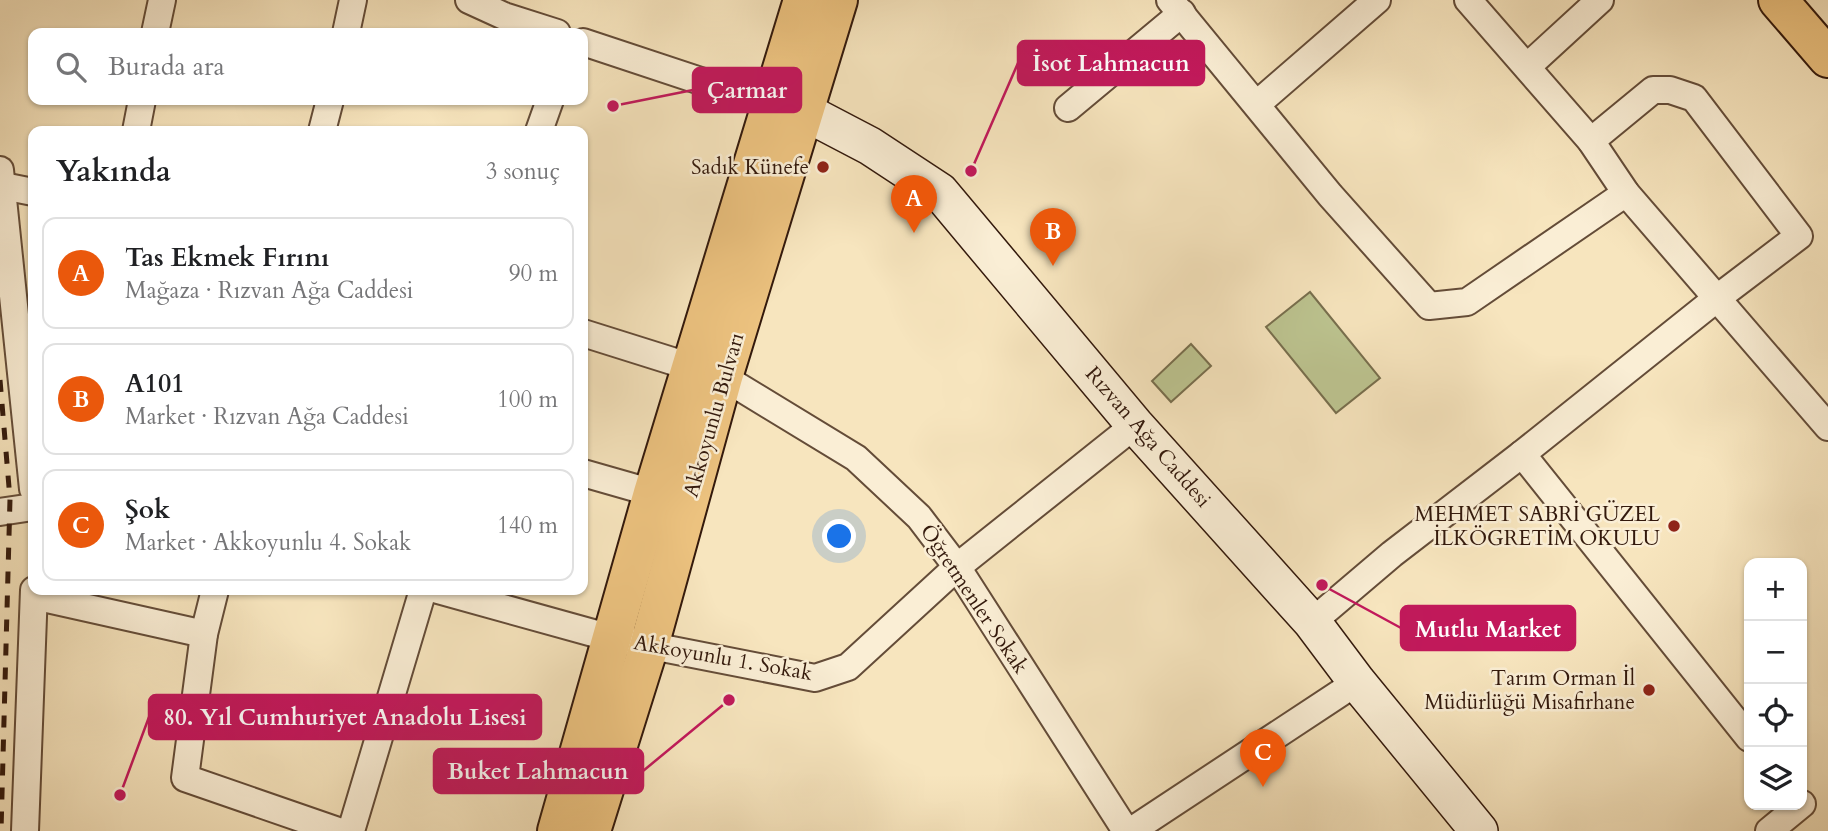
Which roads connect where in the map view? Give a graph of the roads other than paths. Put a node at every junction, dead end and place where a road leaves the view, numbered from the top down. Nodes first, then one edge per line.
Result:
1 (162, 0) edge
2 (353, 0) edge
3 (469, 0) edge
4 (803, 0) edge
5 (838, 0) edge
6 (1377, 0) edge
7 (1468, 0) edge
8 (1600, 0) edge
9 (1778, 0) edge
10 (1174, 4) edge
11 (507, 8) edge
12 (156, 28) edge
13 (347, 28) edge
14 (547, 28) edge
15 (588, 44) edge
16 (1828, 58) edge
17 (1527, 67) junction
18 (1257, 104) junction
19 (141, 105) edge
20 (329, 105) edge
21 (548, 105) edge
22 (787, 108) junction
23 (1068, 108) dead end
24 (137, 126) edge
25 (323, 126) edge
26 (541, 126) edge
27 (1591, 141) junction
28 (1, 178) edge
29 (28, 190) edge
30 (1626, 194) junction
31 (1716, 299) junction
32 (588, 335) edge
33 (707, 372) junction
34 (1135, 425) junction
35 (1828, 428) edge
36 (28, 440) edge
37 (1522, 454) junction
38 (588, 474) edge
39 (653, 493) junction
40 (28, 508) edge
41 (0, 512) edge
42 (957, 567) junction
43 (34, 595) edge
44 (42, 595) edge
45 (214, 595) edge
46 (422, 595) edge
47 (456, 595) edge
48 (1312, 622) junction
49 (204, 634) junction
50 (611, 638) junction
51 (649, 646) junction
52 (1357, 682) junction
53 (1744, 732) edge
54 (1795, 810) edge
55 (25, 831) edge
56 (338, 831) edge
57 (351, 831) edge
58 (557, 831) edge
59 (591, 831) edge
60 (1126, 831) edge
61 (1131, 831) edge
62 (1479, 831) edge
63 (1769, 831) edge

1 - 12 street
2 - 13 street
3 - 11 street
4 - 22 main road, Akkoyunlu Bulvarı
5 - 22 main road, Akkoyunlu Bulvarı
6 - 18 street
7 - 17 street
8 - 17 street
9 - 16 main road
10 - 18 street
10 - 23 street
11 - 14 street
15 - 22 street
17 - 27 street
18 - 30 street
19 - 24 street
20 - 25 street
21 - 26 street
22 - 33 main road, Akkoyunlu Bulvarı
22 - 34 street, Rızvan Ağa Caddesi
27 - 30 street
27 - 31 street
28 - 29 street
28 - 36 street
30 - 31 street
31 - 35 street
31 - 37 street
32 - 33 street, Öğretmenler Sokak
33 - 39 main road, Akkoyunlu Bulvarı
33 - 42 street, Öğretmenler Sokak
33 - 51 main road, Akkoyunlu Bulvarı
34 - 42 street, Akkoyunlu 1. Sokak
34 - 48 street, Rızvan Ağa Caddesi
37 - 48 street
37 - 53 street
38 - 39 street
39 - 50 main road, Akkoyunlu Bulvarı
40 - 41 street
42 - 51 street, Akkoyunlu 1. Sokak
42 - 60 street, Öğretmenler Sokak
43 - 55 street
44 - 49 street
45 - 49 street
46 - 57 street
47 - 50 street, Akkoyunlu 1. Sokak
48 - 52 street, Rızvan Ağa Caddesi
49 - 56 street
50 - 51 street, Akkoyunlu 1. Sokak
50 - 58 main road, Akkoyunlu Bulvarı
51 - 59 main road, Akkoyunlu Bulvarı
52 - 61 street
52 - 62 street, Rızvan Ağa Caddesi
54 - 63 street

